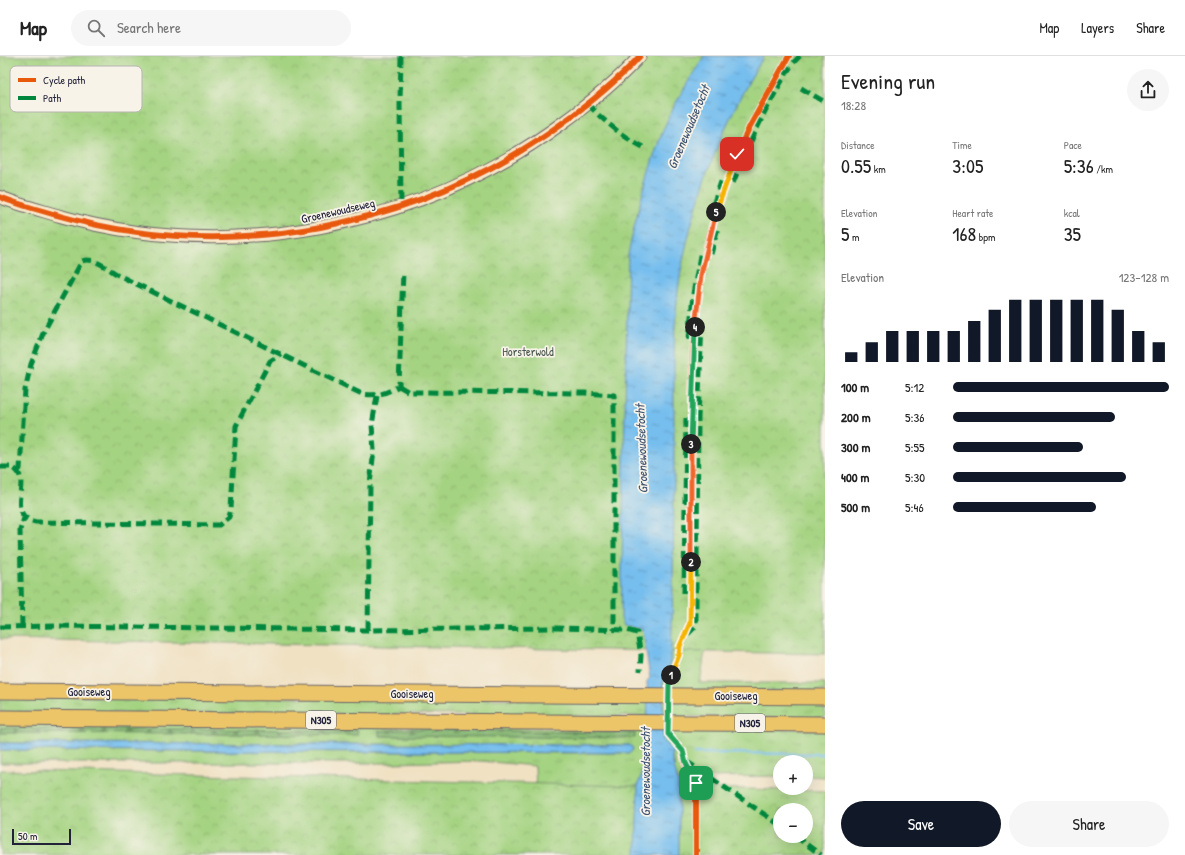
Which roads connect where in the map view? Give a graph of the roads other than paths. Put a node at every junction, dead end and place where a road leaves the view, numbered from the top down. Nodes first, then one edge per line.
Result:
1 (640, 56) edge
2 (0, 197) edge
3 (0, 691) edge
4 (825, 697) edge
5 (0, 718) edge
6 (825, 724) edge

1 - 2 street, Groenewoudseweg
3 - 4 highway, Gooiseweg / N305
5 - 6 highway, N305

